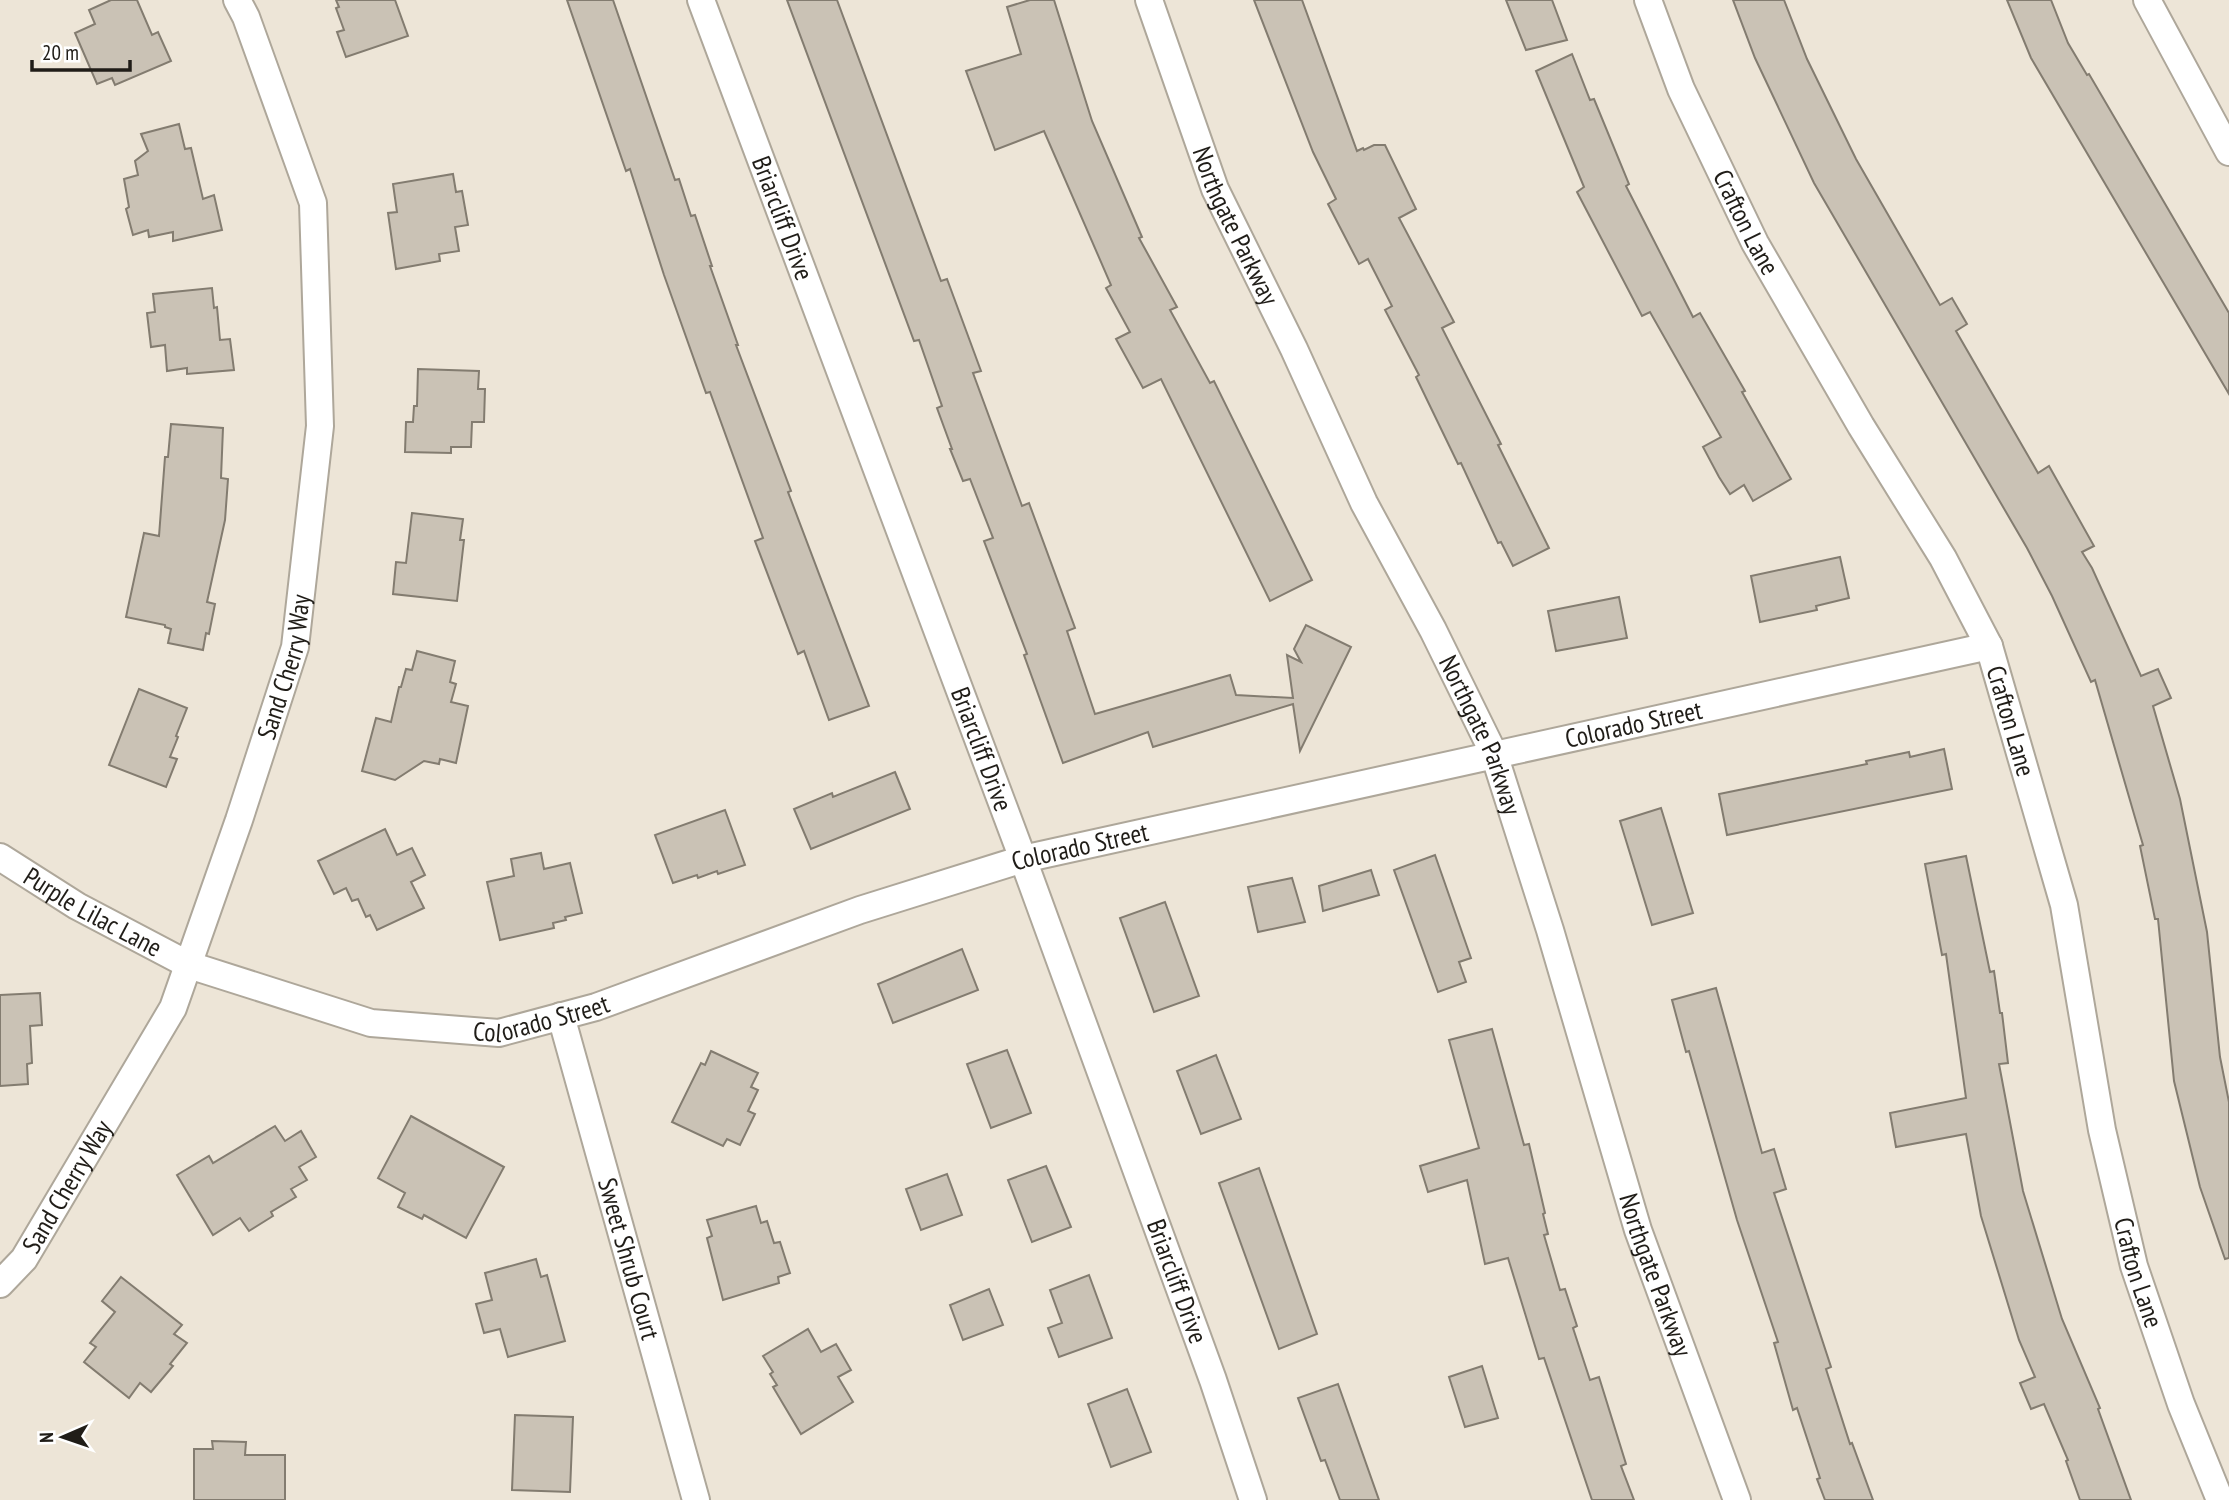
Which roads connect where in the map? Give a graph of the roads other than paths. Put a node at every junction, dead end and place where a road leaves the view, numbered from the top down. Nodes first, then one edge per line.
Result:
1 (237, 0) edge
2 (701, 0) edge
3 (1149, 0) edge
4 (1648, 0) edge
5 (2147, 0) edge
6 (2229, 152) edge
7 (1989, 646) junction
8 (1494, 754) junction
9 (0, 857) edge
10 (1023, 859) junction
11 (189, 965) junction
12 (561, 1016) junction
13 (0, 1284) edge
14 (696, 1500) edge
15 (1253, 1500) edge
16 (1737, 1500) edge
17 (2220, 1500) edge

1 - 11 street, Sand Cherry Way
2 - 10 street, Briarcliff Drive
3 - 8 street, Northgate Parkway
4 - 7 street, Crafton Lane
5 - 6 street
7 - 8 street, Colorado Street
7 - 17 street, Crafton Lane
8 - 10 street, Colorado Street
8 - 16 street, Northgate Parkway
9 - 11 street, Purple Lilac Lane
10 - 12 street, Colorado Street
10 - 15 street, Briarcliff Drive
11 - 12 street, Colorado Street
11 - 13 street, Sand Cherry Way
12 - 14 street, Sweet Shrub Court

